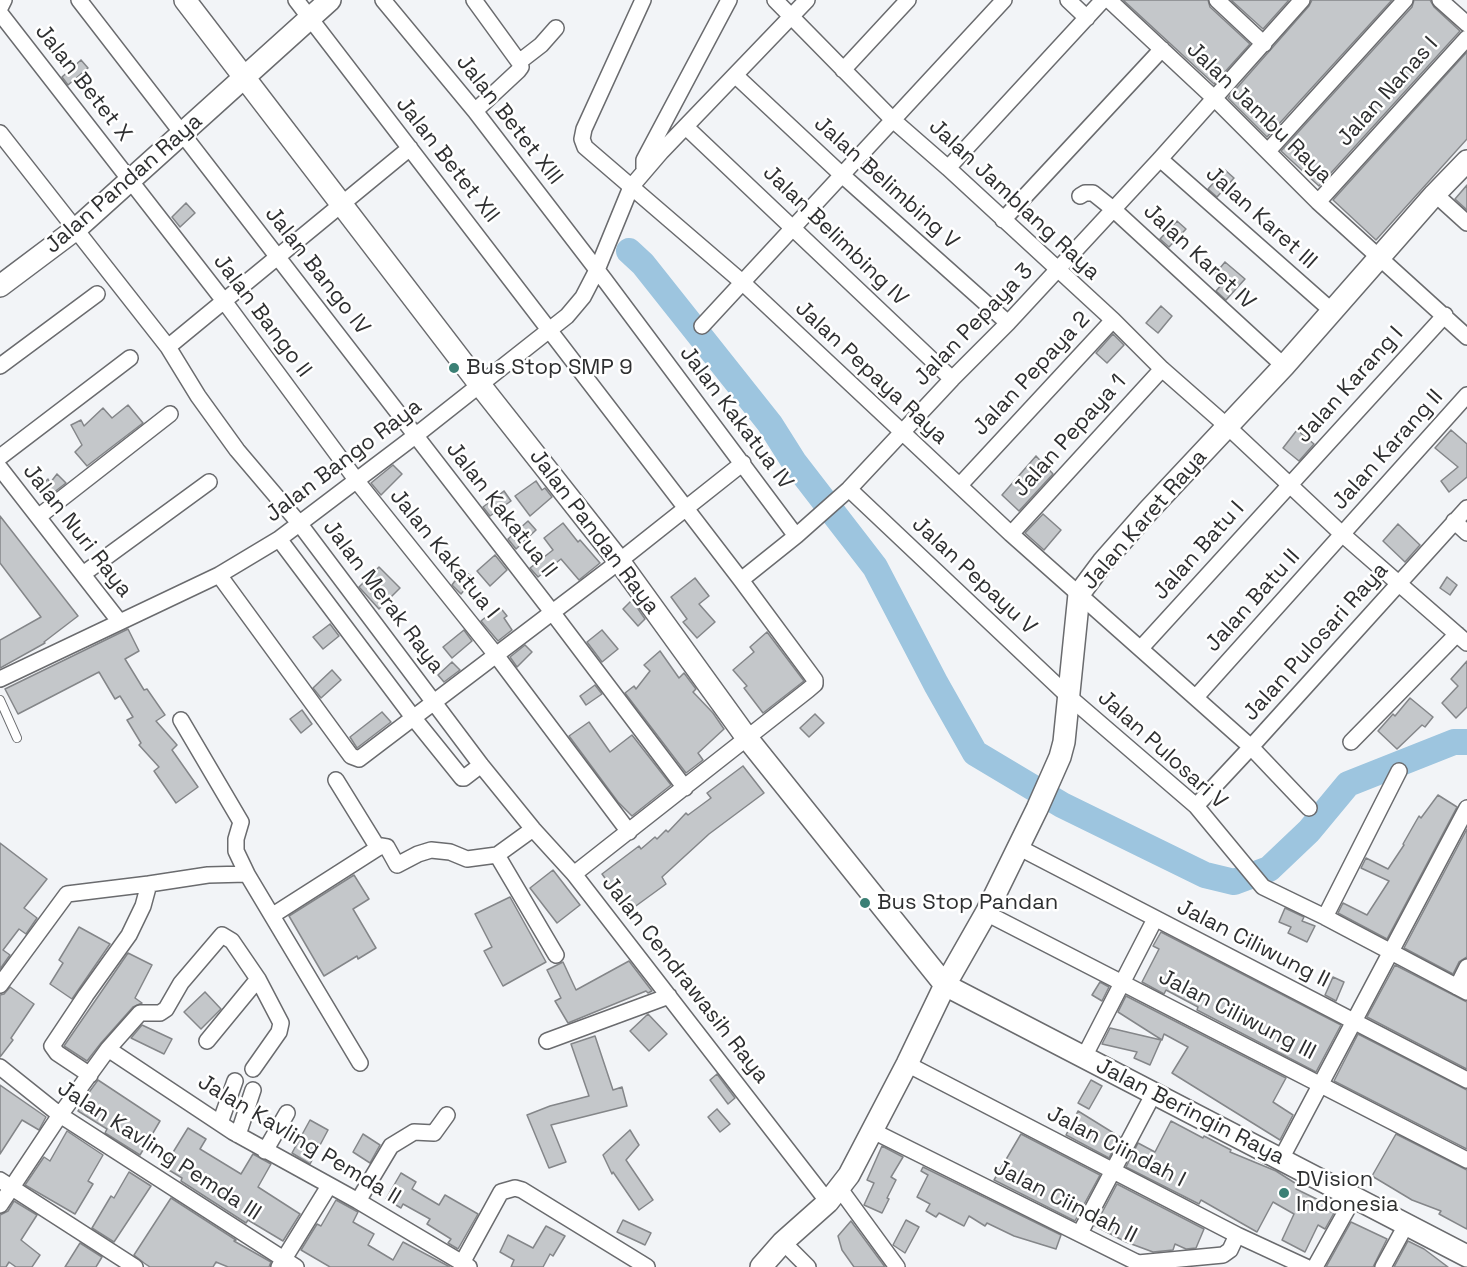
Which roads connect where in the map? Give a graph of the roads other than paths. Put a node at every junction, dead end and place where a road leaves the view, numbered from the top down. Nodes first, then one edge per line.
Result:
1 (4, 0) edge
2 (79, 0) edge
3 (185, 0) edge
4 (296, 0) edge
5 (330, 0) edge
6 (383, 0) edge
7 (474, 0) edge
8 (643, 0) edge
9 (729, 0) edge
10 (775, 0) edge
11 (807, 0) edge
12 (908, 0) edge
13 (1004, 0) edge
14 (1068, 0) edge
15 (1103, 0) edge
16 (1108, 0) edge
17 (1217, 0) edge
18 (1302, 0) edge
19 (1405, 0) edge
20 (1440, 0) edge
21 (0, 8) edge
22 (0, 13) edge
23 (792, 16) junction
24 (309, 17) junction
25 (1087, 18) junction
26 (1467, 24) edge
27 (556, 28) dead end
28 (1467, 38) edge
29 (1264, 44) junction
30 (1162, 49) junction
31 (519, 62) junction
32 (843, 70) junction
33 (735, 75) junction
34 (245, 78) junction
35 (1215, 99) junction
36 (475, 111) junction
37 (893, 120) junction
38 (686, 127) junction
39 (0, 133) edge
40 (183, 134) junction
41 (410, 148) junction
42 (1268, 152) junction
43 (1160, 159) junction
44 (1467, 161) edge
45 (948, 168) junction
46 (644, 171) junction
47 (842, 174) junction
48 (130, 181) junction
49 (631, 187) junction
50 (1435, 194) junction
51 (1080, 196) dead end
52 (1318, 202) junction
53 (342, 205) junction
54 (1113, 209) junction
55 (1003, 220) junction
56 (1467, 223) edge
57 (793, 227) junction
58 (76, 229) junction
59 (1380, 256) junction
60 (278, 257) junction
61 (597, 270) junction
62 (1057, 271) junction
63 (742, 282) junction
64 (0, 286) edge
65 (97, 294) dead end
66 (224, 301) junction
67 (1332, 311) junction
68 (1445, 315) junction
69 (1113, 320) junction
70 (1008, 323) junction
71 (702, 326) dead end
72 (550, 330) junction
73 (1467, 337) edge
74 (168, 347) junction
75 (130, 358) dead end
76 (0, 366) edge
77 (1284, 366) junction
78 (1162, 369) junction
79 (952, 379) junction
80 (480, 385) junction
81 (1467, 395) edge
82 (170, 414) dead end
83 (1228, 427) junction
84 (902, 433) junction
85 (415, 436) junction
86 (0, 457) edge
87 (743, 463) junction
88 (0, 468) edge
89 (356, 480) junction
90 (209, 482) dead end
91 (960, 485) junction
92 (1289, 485) junction
93 (849, 489) junction
94 (684, 507) junction
95 (1467, 508) edge
96 (38, 517) junction
97 (1454, 521) junction
98 (299, 524) junction
99 (1467, 533) edge
100 (1011, 534) junction
101 (1342, 534) junction
102 (796, 536) junction
103 (279, 539) junction
104 (619, 561) junction
105 (83, 574) junction
106 (219, 575) junction
107 (741, 580) junction
108 (1400, 583) junction
109 (1079, 594) junction
110 (552, 612) junction
111 (119, 621) junction
112 (1462, 638) edge
113 (1141, 648) junction
114 (496, 655) junction
115 (0, 679) edge
116 (1067, 694) junction
117 (1196, 697) junction
118 (0, 700) edge
119 (423, 709) junction
120 (181, 720) dead end
121 (17, 738) dead end
122 (747, 738) junction
123 (1351, 742) dead end
124 (1251, 747) junction
125 (481, 765) junction
126 (1400, 771) dead end
127 (336, 780) dead end
128 (685, 788) junction
129 (1196, 806) junction
130 (1309, 808) dead end
131 (1467, 808) edge
132 (532, 829) junction
133 (628, 832) junction
134 (1018, 847) junction
135 (378, 848) junction
136 (497, 855) junction
137 (247, 874) junction
138 (574, 874) junction
139 (149, 884) junction
140 (986, 913) junction
141 (273, 915) junction
142 (1325, 917) junction
143 (1155, 919) junction
144 (1391, 952) junction
145 (556, 955) dead end
146 (1467, 968) edge
147 (258, 979) junction
148 (1123, 982) junction
149 (945, 985) junction
150 (0, 986) edge
151 (1462, 989) edge
152 (669, 996) junction
153 (1355, 1021) junction
154 (207, 1041) dead end
155 (547, 1041) dead end
156 (108, 1049) junction
157 (1084, 1057) junction
158 (360, 1062) dead end
159 (907, 1064) junction
160 (0, 1067) edge
161 (253, 1069) dead end
162 (90, 1075) junction
163 (1467, 1080) edge
164 (235, 1081) dead end
165 (1322, 1083) junction
166 (253, 1090) dead end
167 (1154, 1093) junction
168 (287, 1113) dead end
169 (60, 1115) junction
170 (447, 1115) dead end
171 (220, 1123) junction
172 (873, 1131) junction
173 (237, 1135) junction
174 (266, 1150) junction
175 (1281, 1160) junction
176 (1467, 1160) edge
177 (1113, 1170) junction
178 (6, 1184) edge
179 (329, 1186) junction
180 (834, 1195) junction
181 (1354, 1197) junction
182 (358, 1202) junction
183 (0, 1205) edge
184 (1406, 1225) junction
185 (1080, 1233) junction
186 (1237, 1235) junction
187 (783, 1242) junction
188 (1467, 1256) edge
189 (287, 1265) edge
190 (465, 1265) edge
191 (135, 1267) edge
192 (646, 1267) edge
193 (761, 1267) edge
194 (808, 1267) edge
195 (897, 1267) edge
196 (1306, 1267) edge
197 (1315, 1267) edge
198 (1383, 1267) edge

1 - 21 street
2 - 40 street, Jalan Bango IV
3 - 34 street, Jalan Pandan Raya
4 - 24 street, Jalan Betet XII
5 - 24 street, Jalan Pandan Raya
6 - 36 street, Jalan Betet XIII
7 - 31 street
8 - 49 street, Jalan Pepaya Raya
9 - 46 street
10 - 23 street, Jalan Jamblang Raya
11 - 23 street, Jalan Bango Raya
12 - 32 street
13 - 37 street
14 - 25 street
15 - 25 street
16 - 30 street, Jalan Jambu Raya
17 - 29 street
18 - 29 street, Jalan Pepaya 3
19 - 42 street
20 - 26 street
22 - 48 street, Jalan Betet X
23 - 32 street, Jalan Jamblang Raya
23 - 33 street, Jalan Bango Raya
24 - 34 street, Jalan Pandan Raya
24 - 41 street, Jalan Betet XII
25 - 45 street
27 - 31 street
28 - 52 street, Jalan Nanas I
29 - 35 street, Jalan Pepaya 3
30 - 35 street, Jalan Jambu Raya
30 - 55 street
31 - 36 street
32 - 37 street, Jalan Jamblang Raya
33 - 38 street, Jalan Bango Raya
33 - 47 street, Jalan Belimbing V
34 - 40 street, Jalan Pandan Raya
34 - 53 street, Jalan Pandan Raya
35 - 42 street, Jalan Jambu Raya
35 - 43 street, Jalan Pepaya 3
36 - 61 street, Jalan Betet XIII
37 - 45 street, Jalan Jamblang Raya
37 - 47 street
38 - 46 street, Jalan Bango Raya
38 - 57 street, Jalan Belimbing IV
39 - 58 street, Jalan Merak Raya
40 - 48 street, Jalan Pandan Raya
40 - 60 street, Jalan Bango IV
41 - 53 street
41 - 72 street, Jalan Betet XII
42 - 52 street, Jalan Jambu Raya
43 - 54 street, Jalan Pepaya 3
43 - 67 street, Jalan Karet III
44 - 50 street, Jalan Karet Raya
45 - 55 street, Jalan Jamblang Raya
46 - 49 street, Jalan Bango Raya
47 - 57 street
47 - 70 street, Jalan Belimbing V
48 - 58 street, Jalan Pandan Raya
48 - 66 street, Jalan Bango II
49 - 61 street, Jalan Bango Raya
49 - 63 street, Jalan Pepaya Raya
50 - 56 street
50 - 59 street, Jalan Karet Raya
51 - 54 street, Jalan Karet IV
52 - 59 street, Jalan Jambu Raya
53 - 60 street
53 - 80 street, Jalan Pandan Raya
54 - 62 street, Jalan Pepaya 3
54 - 77 street, Jalan Karet IV
55 - 62 street, Jalan Jamblang Raya
57 - 63 street
57 - 79 street, Jalan Belimbing IV
58 - 64 street, Jalan Pandan Raya
58 - 74 street, Jalan Merak Raya
59 - 67 street, Jalan Karet Raya
59 - 68 street, Jalan Jambu Raya
60 - 66 street
60 - 85 street, Jalan Bango IV
61 - 72 street, Jalan Bango Raya
61 - 87 street, Jalan Kakatua IV
62 - 69 street, Jalan Jamblang Raya
62 - 70 street, Jalan Pepaya 3
63 - 71 street
63 - 84 street, Jalan Pepaya Raya
65 - 76 street
66 - 74 street
66 - 89 street, Jalan Bango II
67 - 77 street, Jalan Karet Raya
68 - 73 street, Jalan Jambu Raya
68 - 92 street, Jalan Karang I
69 - 78 street, Jalan Jamblang Raya
69 - 91 street, Jalan Pepaya 2
70 - 79 street, Jalan Pepaya 3
72 - 80 street, Jalan Bango Raya
72 - 94 street, Jalan Betet XII
74 - 98 street, Jalan Merak Raya
75 - 86 street
77 - 83 street, Jalan Karet Raya
78 - 83 street, Jalan Jamblang Raya
78 - 100 street, Jalan Pepaya 1
79 - 84 street, Jalan Pepaya 3
80 - 85 street, Jalan Bango Raya
80 - 104 street, Jalan Pandan Raya
81 - 101 street, Jalan Karang II
82 - 96 street
83 - 92 street, Jalan Jamblang Raya
83 - 109 street, Jalan Karet Raya
84 - 91 street, Jalan Pepaya Raya
84 - 93 street, Jalan Pepaya 3
85 - 89 street, Jalan Bango Raya
85 - 110 street, Jalan Kakatua II
87 - 94 street
87 - 102 street, Jalan Kakatua IV
88 - 96 street, Jalan Nuri Raya
89 - 98 street, Jalan Bango Raya
89 - 114 street, Jalan Kakatua I
90 - 105 street
91 - 100 street, Jalan Pepaya Raya
92 - 101 street, Jalan Jamblang Raya
92 - 113 street, Jalan Batu I
93 - 102 street, Jalan Pepaya 3
93 - 116 street, Jalan Pepayu V
94 - 104 street
94 - 107 street, Jalan Betet XII
95 - 97 street, Jalan Pulosari Raya
96 - 105 street, Jalan Nuri Raya
97 - 99 street
97 - 108 street, Jalan Pulosari Raya
98 - 103 street, Jalan Bango Raya
98 - 119 street, Jalan Merak Raya
100 - 109 street, Jalan Pepaya Raya
101 - 108 street, Jalan Jamblang Raya
101 - 117 street, Jalan Batu II
102 - 107 street
103 - 106 street, Jalan Bango Raya
103 - 119 street
104 - 110 street
104 - 122 street, Jalan Pandan Raya
105 - 111 street, Jalan Nuri Raya
106 - 111 street, Jalan Bango Raya
106 - 119 street
107 - 122 street, Jalan Cendrawasih Raya
108 - 112 street, Jalan Jamblang Raya
108 - 124 street, Jalan Pulosari Raya
109 - 113 street, Jalan Pepaya Raya
109 - 116 street, Jalan Karet Raya
110 - 114 street
110 - 128 street, Jalan Kakatua II
111 - 115 street, Jalan Bango Raya
112 - 123 street
113 - 117 street, Jalan Pepaya Raya
114 - 119 street
114 - 133 street, Jalan Kakatua I
116 - 129 street, Jalan Pulosari V
116 - 134 street, Jalan Karet Raya
117 - 124 street, Jalan Pepaya Raya
118 - 121 lane
119 - 125 street, Jalan Merak Raya
119 - 125 street
120 - 137 street
122 - 128 street, Jalan Cendrawasih Raya
122 - 149 street, Jalan Pandan Raya
124 - 129 street, Jalan Pulosari Raya
124 - 130 street, Jalan Pepaya Raya
125 - 132 street, Jalan Merak Raya
126 - 142 street
127 - 135 street
128 - 133 street, Jalan Cendrawasih Raya
129 - 142 street, Jalan Pulosari V
131 - 144 street
132 - 136 street
132 - 138 street, Jalan Merak Raya
133 - 138 street, Jalan Cendrawasih Raya
134 - 140 street, Jalan Karet Raya
134 - 143 street, Jalan Ciliwung II
135 - 136 street
135 - 141 street
136 - 145 street
137 - 139 street
137 - 141 street
138 - 152 street, Jalan Cendrawasih Raya
139 - 150 street
139 - 162 street
140 - 148 street, Jalan Ciliwung III
140 - 149 street, Jalan Karet Raya
141 - 158 street
142 - 144 street
143 - 148 street
143 - 153 street, Jalan Ciliwung II
144 - 151 street
144 - 153 street
146 - 151 street
147 - 154 street
147 - 156 street
147 - 161 street
148 - 157 street
148 - 165 street, Jalan Ciliwung III
149 - 157 street, Jalan Beringin Raya
149 - 159 street, Jalan Karet Raya
152 - 155 street
152 - 180 street, Jalan Cendrawasih Raya
153 - 163 street, Jalan Ciliwung II
153 - 165 street
156 - 162 street
156 - 171 street, Jalan Kavling Pemda II
157 - 167 street, Jalan Beringin Raya
159 - 172 street, Jalan Karet Raya
159 - 177 street, Jalan Ciindah I
160 - 169 street, Jalan Kavling Pemda III
162 - 169 street
164 - 171 street
165 - 175 street
165 - 176 street, Jalan Ciliwung III
166 - 173 street
167 - 175 street, Jalan Beringin Raya
167 - 177 street
168 - 174 street
169 - 178 street
169 - 189 street, Jalan Kavling Pemda III
170 - 182 street
171 - 173 street, Jalan Kavling Pemda II
172 - 180 street, Jalan Karet Raya
172 - 185 street, Jalan Ciindah II
173 - 174 street, Jalan Kavling Pemda II
174 - 179 street, Jalan Kavling Pemda II
175 - 181 street, Jalan Beringin Raya
177 - 185 street
177 - 186 street, Jalan Ciindah I
178 - 183 street
178 - 191 street
179 - 182 street, Jalan Kavling Pemda II
179 - 189 street
180 - 187 street, Jalan Karet Raya
180 - 195 street, Jalan Cendrawasih Raya
181 - 184 street, Jalan Beringin Raya
181 - 197 street
182 - 190 street, Jalan Kavling Pemda II
184 - 188 street, Jalan Beringin Raya
184 - 198 street
185 - 186 street, Jalan Ciindah II
186 - 196 street, Jalan Ciindah I
187 - 193 street, Jalan Karet Raya
187 - 194 street
190 - 192 street

